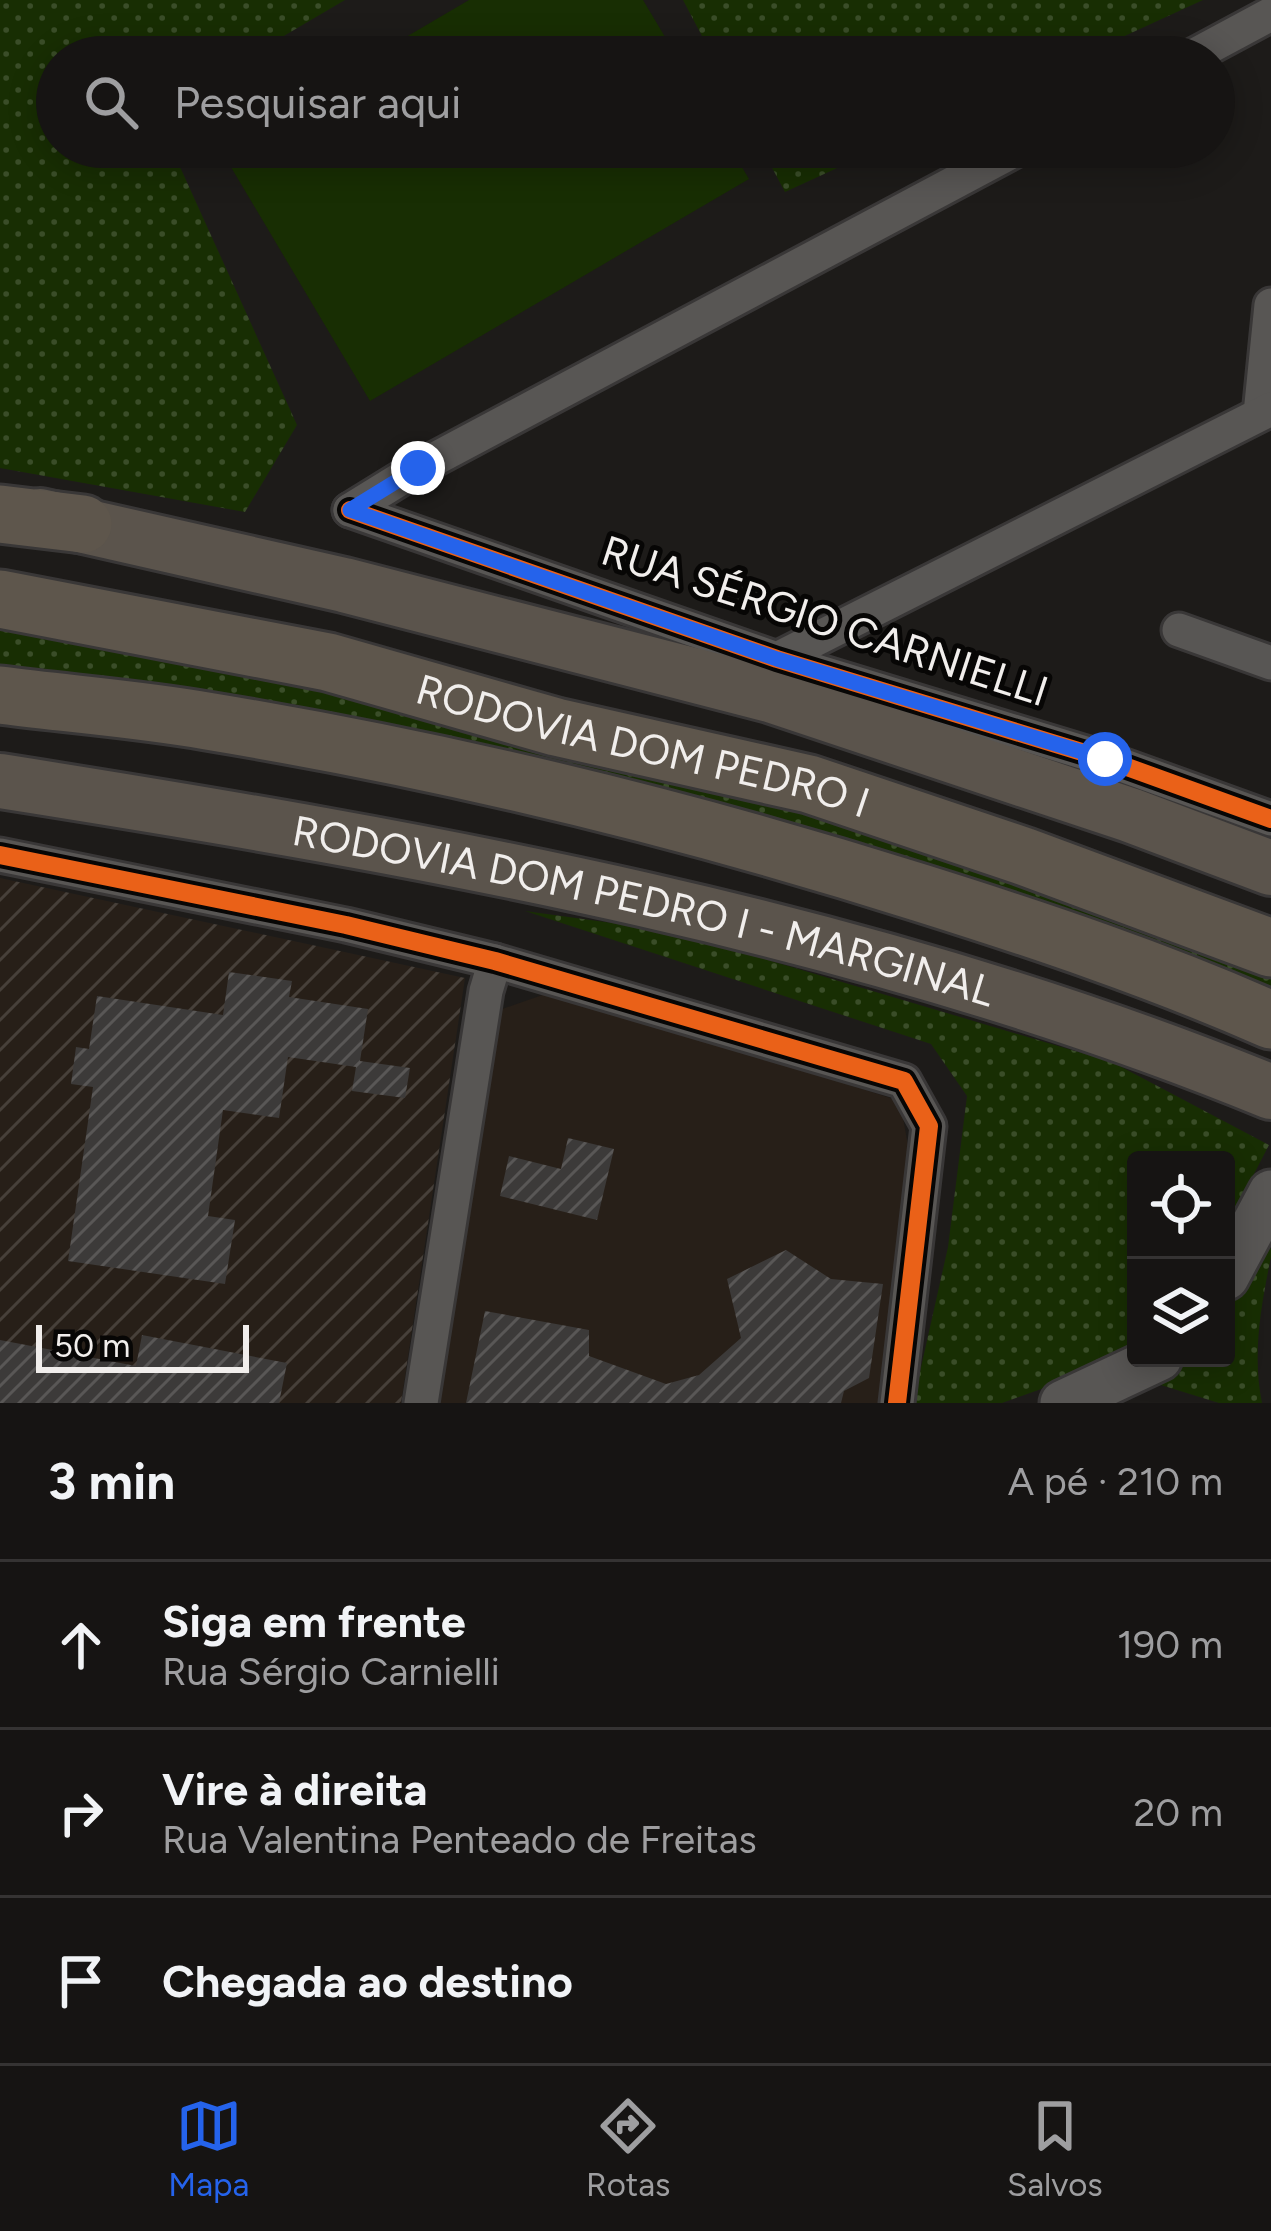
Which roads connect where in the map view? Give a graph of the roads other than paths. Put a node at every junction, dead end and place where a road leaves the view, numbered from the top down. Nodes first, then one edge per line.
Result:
1 (1271, 14) edge
2 (1230, 36) edge
3 (982, 168) edge
4 (1271, 305) edge
5 (1266, 411) edge
6 (0, 511) edge
7 (82, 524) joint
8 (0, 599) edge
9 (1179, 630) dead end
10 (777, 659) junction
11 (1271, 663) edge
12 (0, 695) edge
13 (0, 731) edge
14 (0, 781) edge
15 (1271, 819) edge
16 (779, 848) junction
17 (0, 855) edge
18 (1271, 868) edge
19 (1271, 948) edge
20 (494, 962) junction
21 (1271, 1019) edge
22 (1271, 1092) edge
23 (1271, 1194) edge
24 (1235, 1260) edge
25 (1140, 1367) edge
26 (1069, 1400) edge
27 (421, 1403) edge
28 (897, 1403) edge
29 (1152, 1403) edge

1 - 2 street
3 - 10 street, RUA SÉRGIO CARNIELLI
4 - 5 street
5 - 10 street
6 - 7 highway
7 - 18 highway
8 - 19 highway, RODOVIA DOM PEDRO I
9 - 11 street
10 - 15 street, RUA SÉRGIO CARNIELLI
12 - 16 highway, RODOVIA DOM PEDRO I
13 - 16 highway
14 - 22 highway, RODOVIA DOM PEDRO I - MARGINAL
16 - 21 highway, RODOVIA DOM PEDRO I
17 - 20 street
20 - 27 street
20 - 28 street
23 - 24 main road
25 - 26 main road
26 - 29 main road

